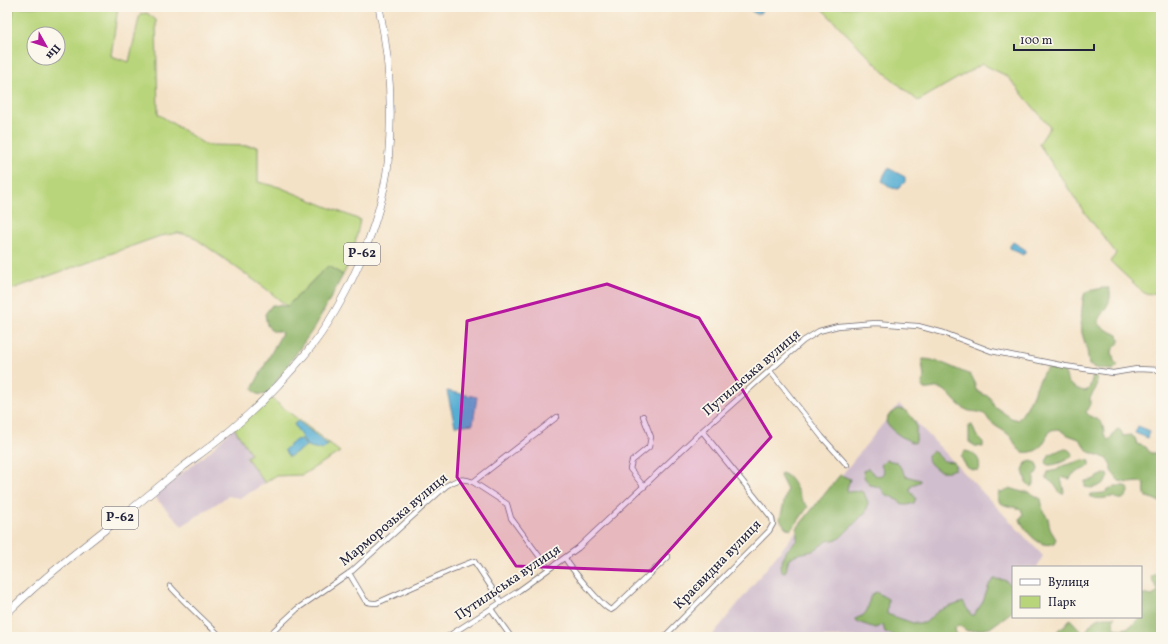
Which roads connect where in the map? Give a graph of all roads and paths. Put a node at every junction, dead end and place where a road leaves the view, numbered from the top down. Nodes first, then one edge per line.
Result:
1 (379, 7) edge
2 (1161, 370) edge
3 (770, 371) junction
4 (643, 416) dead end
5 (557, 417) dead end
6 (702, 431) junction
7 (847, 466) dead end
8 (473, 482) junction
9 (644, 487) junction
10 (668, 556) dead end
11 (565, 558) junction
12 (548, 568) junction
13 (349, 573) junction
14 (170, 586) dead end
15 (501, 602) junction
16 (491, 609) junction
17 (7, 613) edge
18 (221, 637) edge
19 (267, 637) edge
20 (447, 637) edge
21 (511, 637) edge
22 (664, 637) edge

1 - 17 main road, Р-62
2 - 3 street, Путильська вулиця
3 - 6 street, Путильська вулиця
3 - 7 street
4 - 9 street
5 - 8 street
6 - 9 street, Путильська вулиця
6 - 22 street, Краєвидна вулиця
8 - 12 street
8 - 13 street, Марморозька вулиця
9 - 11 street, Путильська вулиця
10 - 11 street
11 - 12 street, Путильська вулиця
12 - 15 street, Путильська вулиця
13 - 15 street
13 - 19 street, Марморозька вулиця
14 - 18 street
15 - 16 street, Путильська вулиця
16 - 20 street, Путильська вулиця
16 - 21 street

